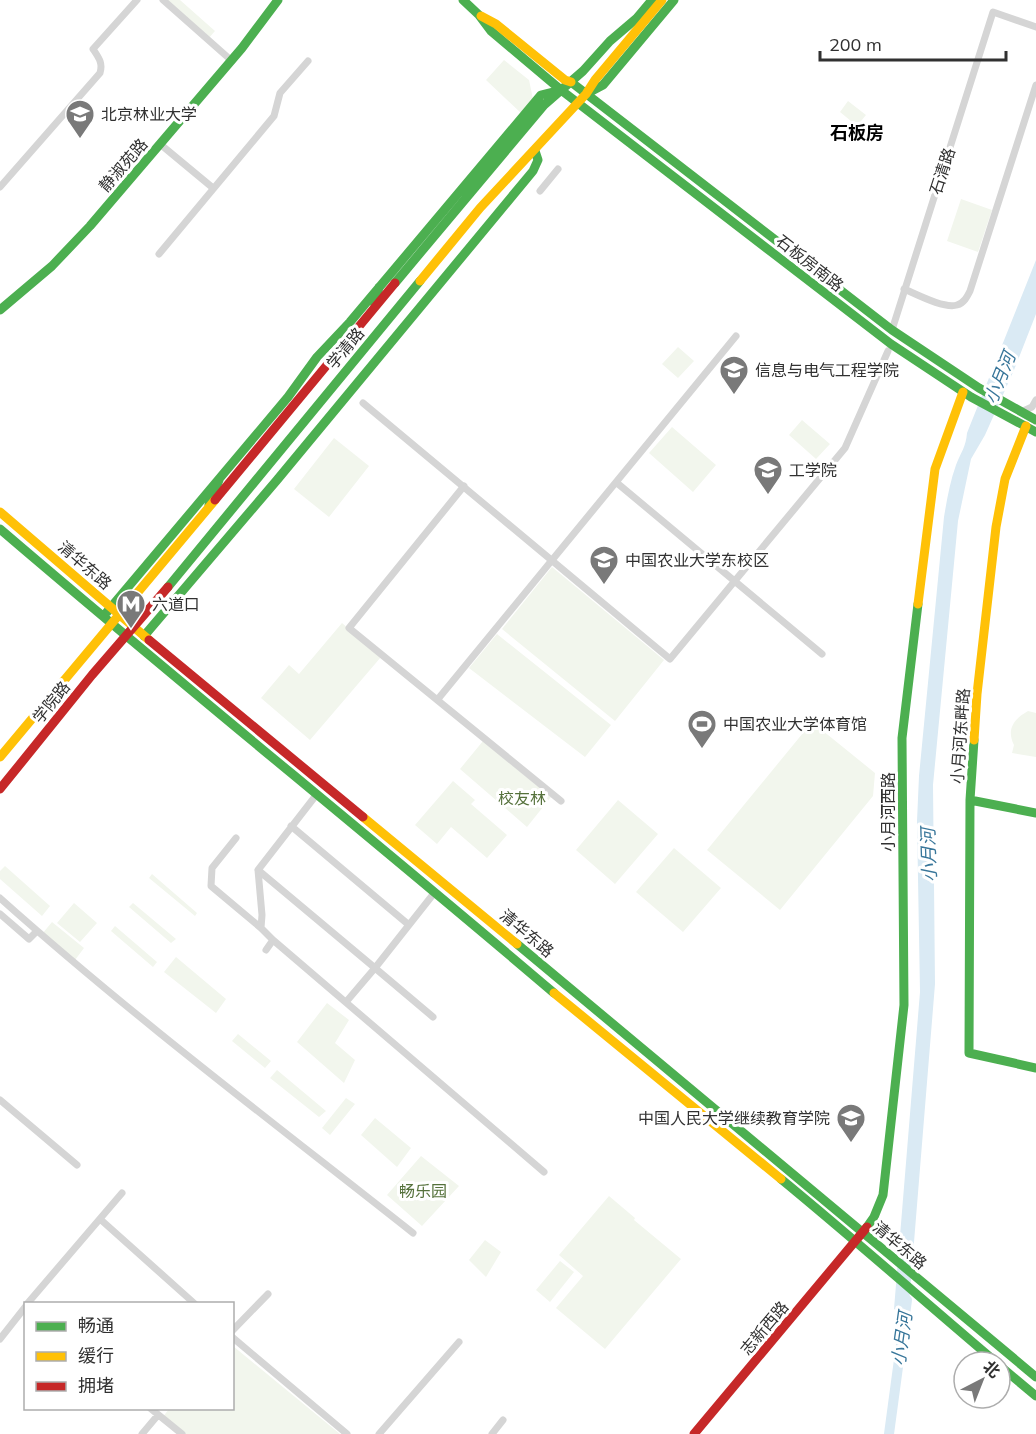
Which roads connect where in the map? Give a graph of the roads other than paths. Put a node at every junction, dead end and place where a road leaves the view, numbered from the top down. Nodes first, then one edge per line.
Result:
1 (137, 0) edge
2 (164, 0) edge
3 (278, 0) edge
4 (463, 0) edge
5 (652, 0) edge
6 (662, 0) edge
7 (674, 0) edge
8 (479, 15) junction
9 (1036, 27) edge
10 (232, 61) junction
11 (308, 62) dead end
12 (571, 82) junction
13 (1036, 85) edge
14 (561, 90) junction
15 (586, 94) junction
16 (577, 102) junction
17 (160, 144) junction
18 (535, 151) junction
19 (558, 169) dead end
20 (0, 187) edge
21 (213, 188) junction
22 (540, 191) dead end
23 (159, 254) dead end
24 (379, 287) junction
25 (904, 289) junction
26 (375, 308) junction
27 (0, 310) edge
28 (892, 330) junction
29 (736, 336) dead end
30 (888, 351) dead end
31 (963, 392) junction
32 (1036, 400) edge
33 (363, 404) dead end
34 (1021, 412) junction
35 (1033, 425) edge
36 (219, 480) junction
37 (616, 483) junction
38 (464, 486) junction
39 (208, 509) junction
40 (0, 512) edge
41 (0, 529) edge
42 (553, 561) junction
43 (735, 582) junction
44 (111, 608) junction
45 (120, 615) junction
46 (103, 617) junction
47 (111, 624) junction
48 (134, 627) junction
49 (126, 635) junction
50 (144, 636) junction
51 (822, 654) dead end
52 (438, 699) junction
53 (0, 758) edge
54 (0, 789) edge
55 (317, 794) junction
56 (970, 800) junction
57 (561, 801) dead end
58 (1036, 813) edge
59 (291, 826) junction
60 (236, 837) dead end
61 (258, 870) junction
62 (435, 892) junction
63 (0, 898) edge
64 (0, 914) edge
65 (409, 926) junction
66 (261, 928) junction
67 (37, 931) junction
68 (273, 940) junction
69 (266, 950) dead end
70 (375, 968) junction
71 (346, 1002) junction
72 (433, 1017) dead end
73 (1036, 1068) edge
74 (674, 1074) junction
75 (665, 1085) junction
76 (0, 1100) edge
77 (77, 1165) dead end
78 (544, 1172) dead end
79 (122, 1193) dead end
80 (100, 1220) junction
81 (413, 1233) dead end
82 (863, 1233) junction
83 (856, 1241) junction
84 (268, 1294) dead end
85 (29, 1302) edge
86 (193, 1302) edge
87 (24, 1309) edge
88 (234, 1329) edge
89 (0, 1339) edge
90 (234, 1339) edge
91 (459, 1342) dead end
92 (982, 1350) edge
93 (1012, 1375) edge
94 (1036, 1377) edge
95 (1036, 1396) edge
96 (152, 1410) edge
97 (158, 1415) junction
98 (504, 1420) dead end
99 (142, 1434) edge
100 (182, 1434) edge
101 (347, 1434) edge
102 (379, 1434) edge
103 (492, 1434) edge
104 (694, 1434) edge

1 - 20 street
2 - 10 street
3 - 10 main road, 静淑苑路
4 - 8 main road
5 - 12 main road, 学清路
6 - 15 main road, 学清路
7 - 15 main road, 学清路
8 - 12 main road, 石板房南路
8 - 14 main road, 石板房南路
9 - 25 street, 石清路
10 - 17 main road, 静淑苑路
11 - 21 street
12 - 14 main road, 学清路
12 - 15 main road, 石板房南路
13 - 25 street
14 - 16 main road, 石板房南路
14 - 24 main road, 学清路
14 - 26 main road, 学清路
15 - 16 main road, 学清路
15 - 28 main road, 石板房南路
16 - 18 main road, 学清路
16 - 31 main road, 石板房南路
17 - 21 street
17 - 27 main road, 静淑苑路
18 - 48 main road, 学清路
18 - 50 main road, 学清路
19 - 22 street
21 - 23 street
24 - 26 main road
24 - 36 main road, 学清路
25 - 28 street, 石清路
26 - 39 main road, 学清路
28 - 34 main road, 石板房南路
29 - 37 street
30 - 43 street
31 - 35 main road, 石板房南路
31 - 82 main road, 小月河西路
32 - 34 street
33 - 38 street
34 - 35 main road, 石板房南路
35 - 56 main road, 小月河东畔路
36 - 39 main road
36 - 44 main road, 学清路
37 - 42 street
37 - 43 street
38 - 42 street
38 - 52 street
39 - 45 main road, 学清路
40 - 44 main road, 清华东路
41 - 46 main road, 清华东路
42 - 43 street
42 - 52 street
43 - 51 street
44 - 45 main road, 清华东路
44 - 46 main road, 学清路
45 - 47 main road, 学院路
45 - 48 main road, 清华东路
46 - 47 main road, 清华东路
47 - 49 main road, 清华东路
47 - 53 main road, 学院路
48 - 49 main road, 学清路
48 - 50 main road, 清华东路
49 - 54 main road, 学院路
49 - 55 main road, 清华东路
50 - 74 main road, 清华东路
52 - 57 street
55 - 59 street
55 - 62 main road, 清华东路
56 - 58 main road
56 - 73 main road, 小月河东畔路
59 - 61 street
59 - 65 street
60 - 66 street
61 - 66 street
61 - 70 street
62 - 65 street
62 - 75 main road, 清华东路
63 - 67 street
64 - 67 street
65 - 70 street
66 - 68 street
67 - 81 street
68 - 69 street
68 - 71 street
70 - 71 street
70 - 72 street
71 - 78 street
74 - 75 main road
74 - 82 main road, 清华东路
75 - 83 main road, 清华东路
76 - 77 street
79 - 80 street
80 - 85 street
80 - 86 street
82 - 83 main road, 小月河西路
82 - 94 main road, 清华东路
83 - 92 main road, 清华东路
83 - 104 main road, 志新西路
84 - 88 street
87 - 89 street
90 - 101 street
91 - 102 street
93 - 95 main road
96 - 97 street
97 - 99 street
97 - 100 street
98 - 103 street

